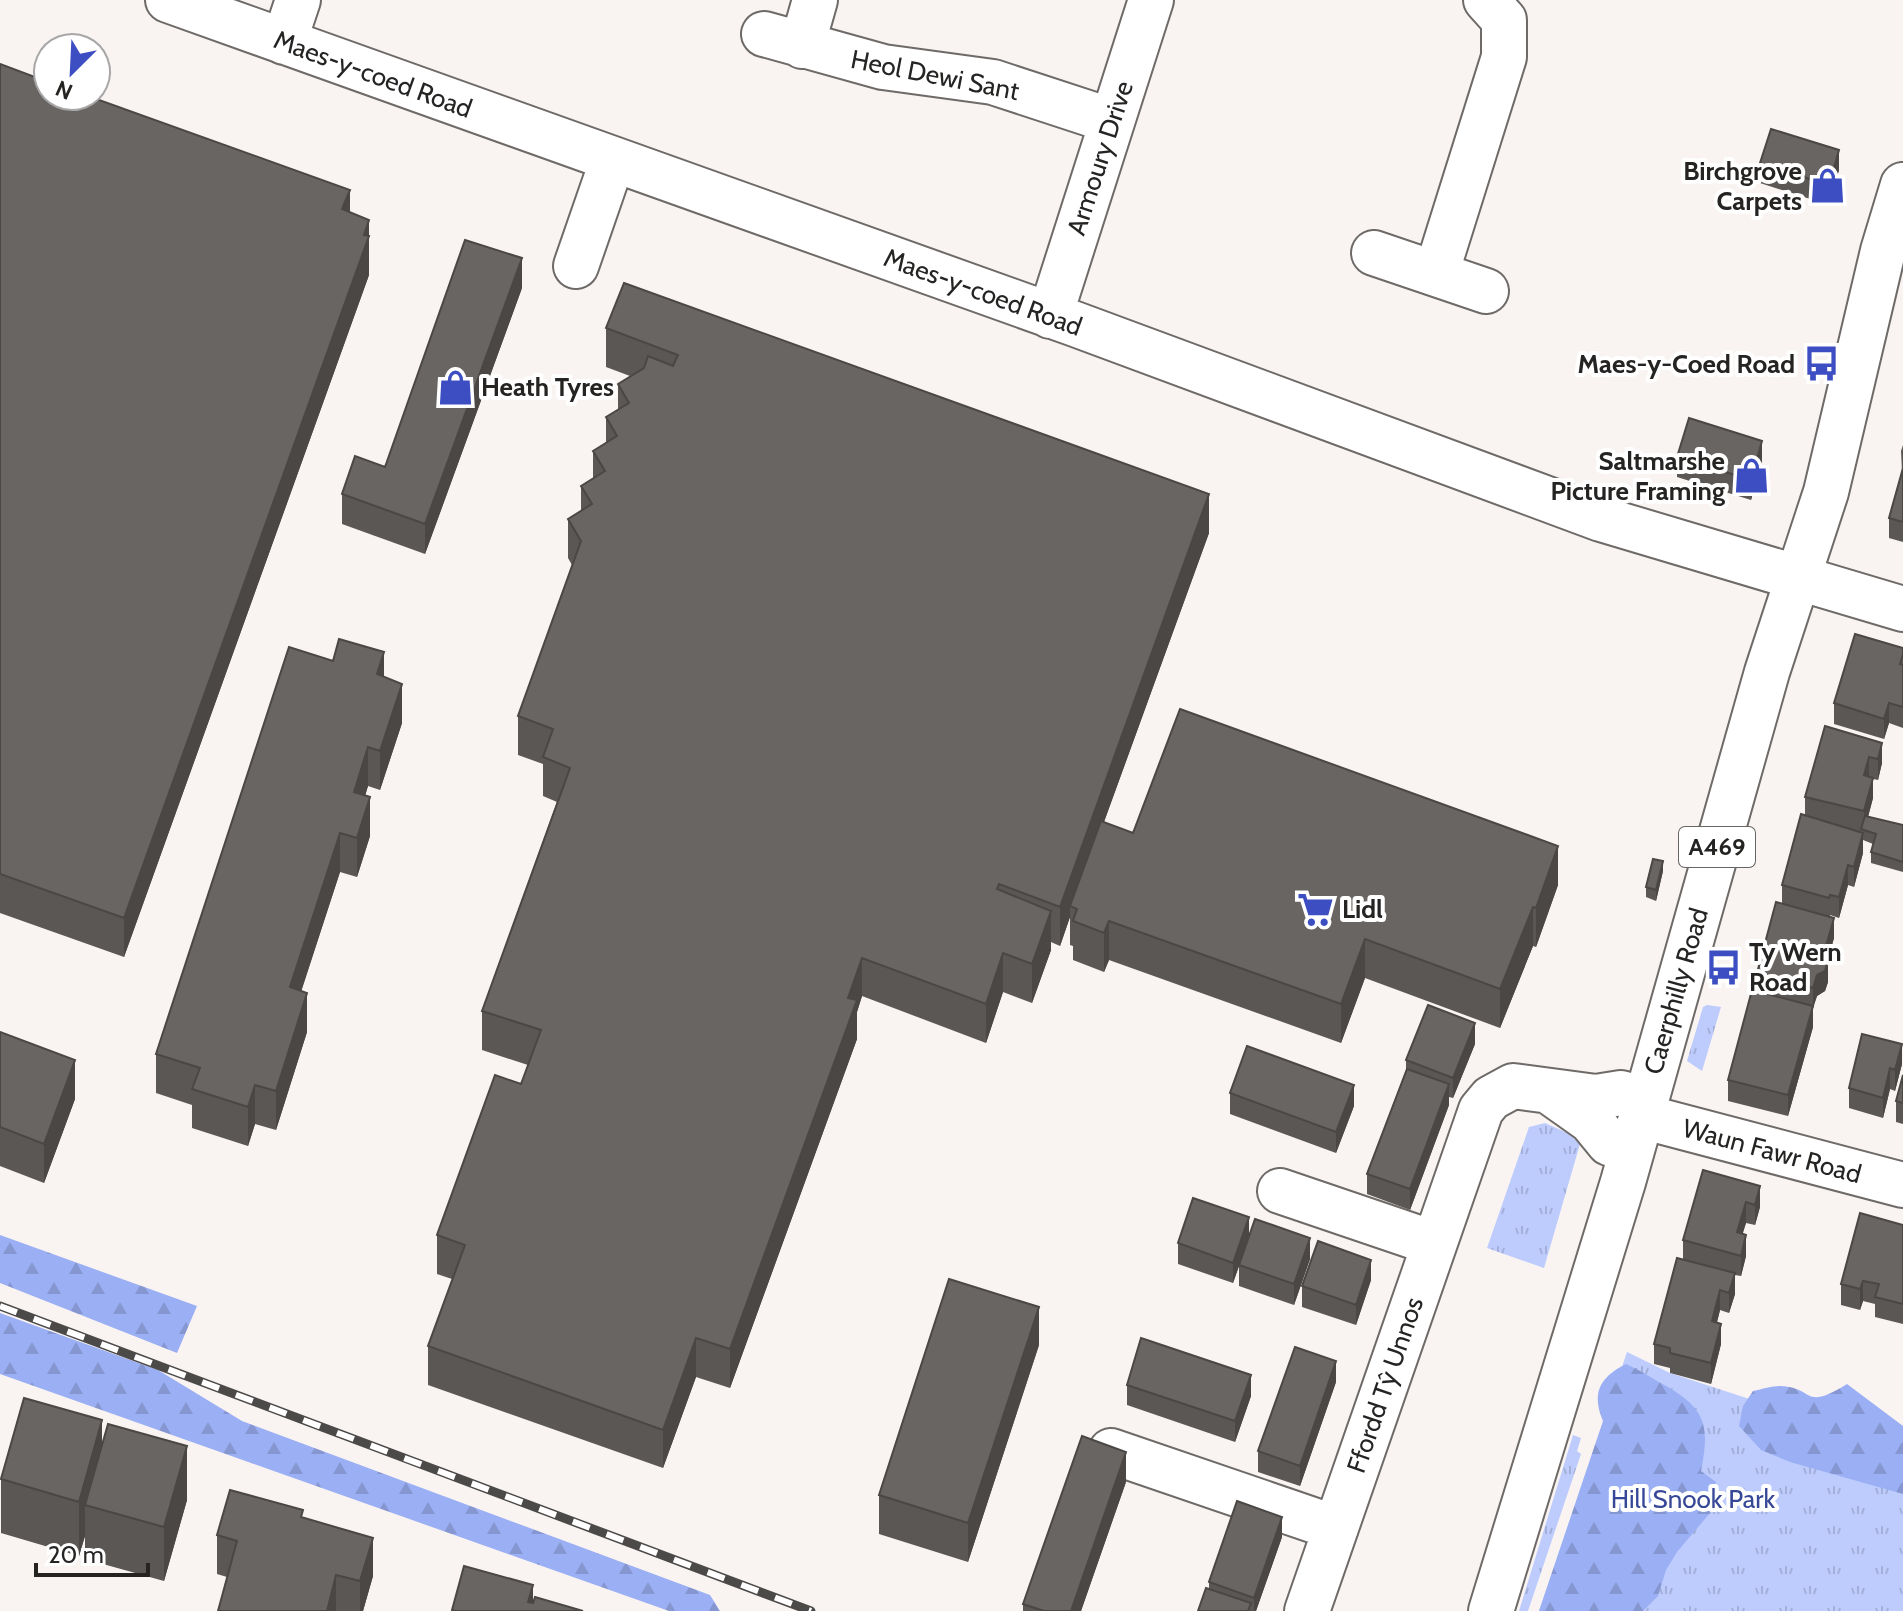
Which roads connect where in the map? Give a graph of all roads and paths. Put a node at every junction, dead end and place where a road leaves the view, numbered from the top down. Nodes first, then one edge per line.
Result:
1 (168, 0) edge
2 (298, 0) edge
3 (815, 0) edge
4 (1151, 0) edge
5 (1486, 0) edge
6 (284, 42) junction
7 (1112, 121) junction
8 (613, 159) junction
9 (1903, 185) edge
10 (1374, 253) dead end
11 (576, 266) dead end
12 (1436, 274) junction
13 (1486, 291) dead end
14 (1050, 316) junction
15 (1799, 579) junction
16 (1903, 609) edge
17 (1639, 1122) junction
18 (1903, 1185) edge
19 (1280, 1191) dead end
20 (1433, 1243) junction
21 (1111, 1451) edge
22 (1336, 1528) junction
23 (1307, 1611) edge
24 (1491, 1611) edge

1 - 6 street, Maes-y-coed Road
2 - 6 street
3 - 7 street, Heol Dewi Sant
4 - 7 street, Armoury Drive
5 - 12 street
6 - 8 street, Maes-y-coed Road
7 - 14 street, Armoury Drive
8 - 11 street
8 - 14 street, Maes-y-coed Road
9 - 15 street, Caerphilly Road / A469
10 - 12 street
12 - 13 street
14 - 15 street, Maes-y-coed Road
15 - 16 street
15 - 17 street, Caerphilly Road / A469
17 - 18 street, Waun Fawr Road
17 - 20 street, Ffordd Tŷ Unnos
17 - 24 street, Caerphilly Road / A469
19 - 20 street
20 - 22 street, Ffordd Tŷ Unnos
21 - 22 street
22 - 23 street, Ffordd Tŷ Unnos

